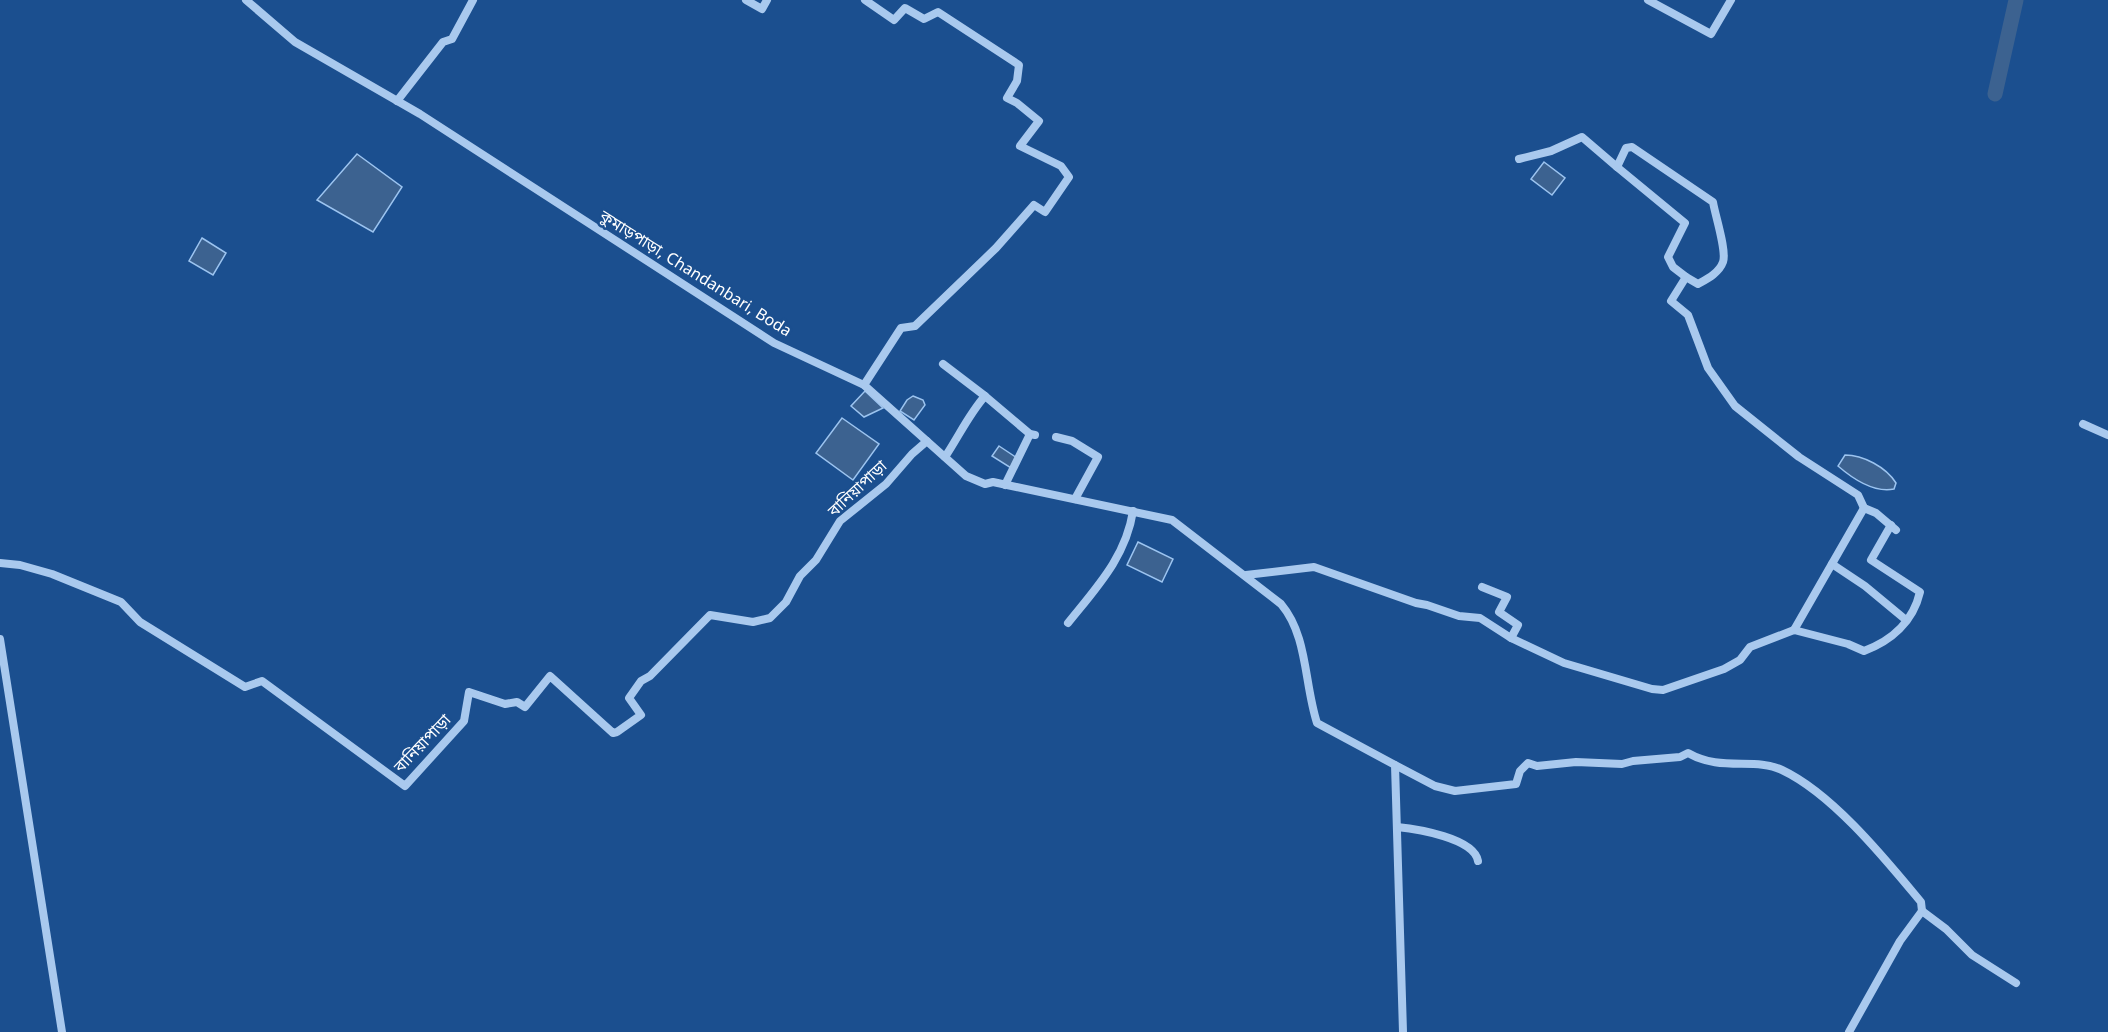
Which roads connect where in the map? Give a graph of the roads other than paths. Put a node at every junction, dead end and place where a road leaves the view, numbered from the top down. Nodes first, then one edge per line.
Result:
1 (246, 0) edge
2 (473, 0) edge
3 (746, 0) edge
4 (767, 0) edge
5 (865, 0) edge
6 (1648, 0) edge
7 (1731, 0) edge
8 (398, 101) junction
9 (1520, 159) dead end
10 (1617, 167) junction
11 (1686, 277) junction
12 (943, 364) dead end
13 (864, 385) junction
14 (985, 396) junction
15 (2083, 424) dead end
16 (2108, 435) edge
17 (1056, 437) dead end
18 (927, 441) junction
19 (945, 457) junction
20 (1005, 485) junction
21 (1075, 499) junction
22 (1864, 508) junction
23 (1132, 511) junction
24 (0, 562) edge
25 (1832, 564) junction
26 (1246, 575) junction
27 (1482, 587) dead end
28 (1906, 620) junction
29 (1068, 623) dead end
30 (1794, 630) junction
31 (1511, 638) junction
32 (0, 639) edge
33 (1395, 765) junction
34 (1397, 827) junction
35 (1478, 861) dead end
36 (1922, 911) junction
37 (2016, 983) dead end
38 (62, 1032) edge
39 (1403, 1032) edge
40 (1850, 1032) edge

1 - 8 street, কুমাড়পাড়া, Chandanbari, Boda
2 - 8 street
3 - 4 street
5 - 13 street
6 - 7 street
8 - 13 street, কুমাড়পাড়া, Chandanbari, Boda
9 - 10 street
10 - 11 street
10 - 11 street
11 - 22 street
12 - 14 street
13 - 18 street, কুমাড়পাড়া, Chandanbari, Boda
14 - 19 street
14 - 20 street
15 - 16 street
17 - 21 street
18 - 19 street, কুমাড়পাড়া, Chandanbari, Boda
18 - 24 street, বানিয়াপাড়া
19 - 20 street, কুমাড়পাড়া, Chandanbari, Boda
20 - 21 street, কুমাড়পাড়া, Chandanbari, Boda
21 - 23 street, কুমাড়পাড়া, Chandanbari, Boda
22 - 25 street
22 - 28 street
23 - 26 street, কুমাড়পাড়া, Chandanbari, Boda
23 - 29 street
25 - 28 street
25 - 30 street
26 - 31 street
26 - 33 street, কুমাড়পাড়া, Chandanbari, Boda
27 - 31 street
28 - 30 street
30 - 31 street
32 - 38 street
33 - 34 street
33 - 36 street, কুমাড়পাড়া, Chandanbari, Boda
34 - 35 street
34 - 39 street
36 - 37 street
36 - 40 street

